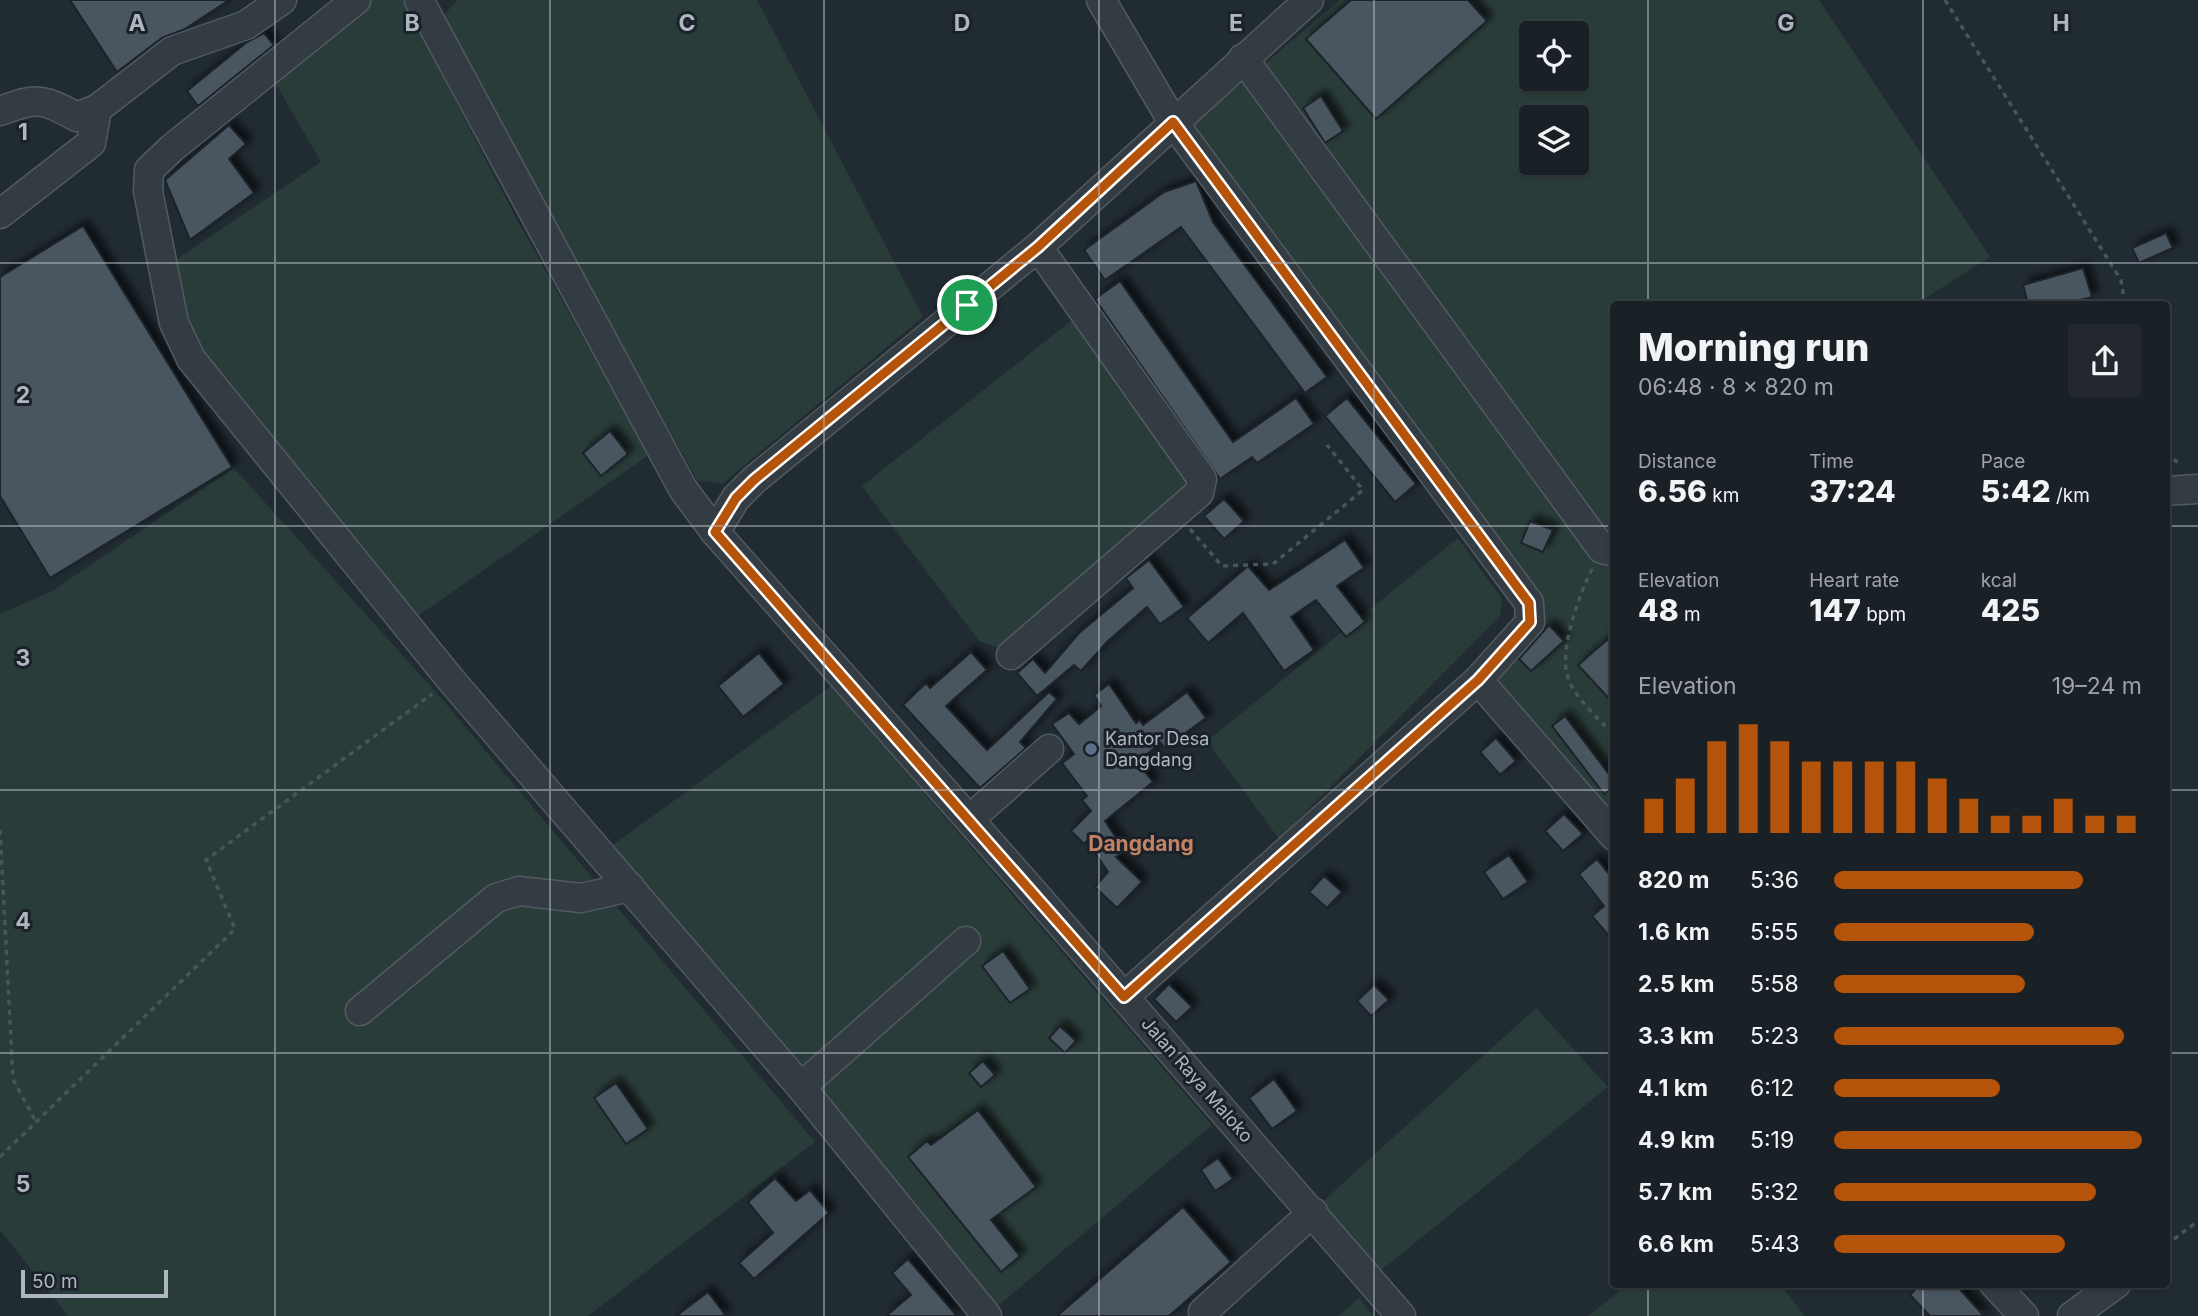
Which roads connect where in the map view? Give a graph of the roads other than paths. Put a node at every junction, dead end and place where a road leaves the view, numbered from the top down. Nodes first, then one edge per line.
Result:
1 (282, 0) edge
2 (356, 0) edge
3 (419, 0) edge
4 (1101, 0) edge
5 (1309, 0) edge
6 (1243, 58) junction
7 (97, 109) junction
8 (0, 111) edge
9 (1173, 122) junction
10 (0, 214) edge
11 (1038, 247) junction
12 (2198, 489) edge
13 (2170, 491) edge
14 (715, 532) junction
15 (1608, 550) edge
16 (1011, 656) dead end
17 (1478, 680) junction
18 (1049, 749) dead end
19 (970, 819) junction
20 (1610, 831) edge
21 (630, 887) junction
22 (966, 941) dead end
23 (1124, 997) junction
24 (360, 1011) dead end
25 (801, 1087) junction
26 (1313, 1212) junction
27 (1998, 1288) edge
28 (2113, 1288) edge
29 (1203, 1312) dead end
30 (2093, 1312) edge
31 (986, 1316) edge
32 (1401, 1316) edge
33 (2024, 1316) edge

1 - 7 street
2 - 21 street
3 - 14 street, Jalan Raya Maloko
4 - 9 street
5 - 6 street
6 - 9 street
6 - 15 street
7 - 8 street
7 - 10 street
9 - 11 street
9 - 17 street
11 - 14 street
11 - 16 street
12 - 13 street
14 - 19 street, Jalan Raya Maloko
17 - 20 street
17 - 23 street
18 - 19 street
19 - 23 street, Jalan Raya Maloko
21 - 24 street
21 - 25 street
22 - 25 street
23 - 26 street, Jalan Raya Maloko
25 - 31 street
26 - 29 street
26 - 32 street, Jalan Raya Maloko
27 - 33 street
28 - 30 street

